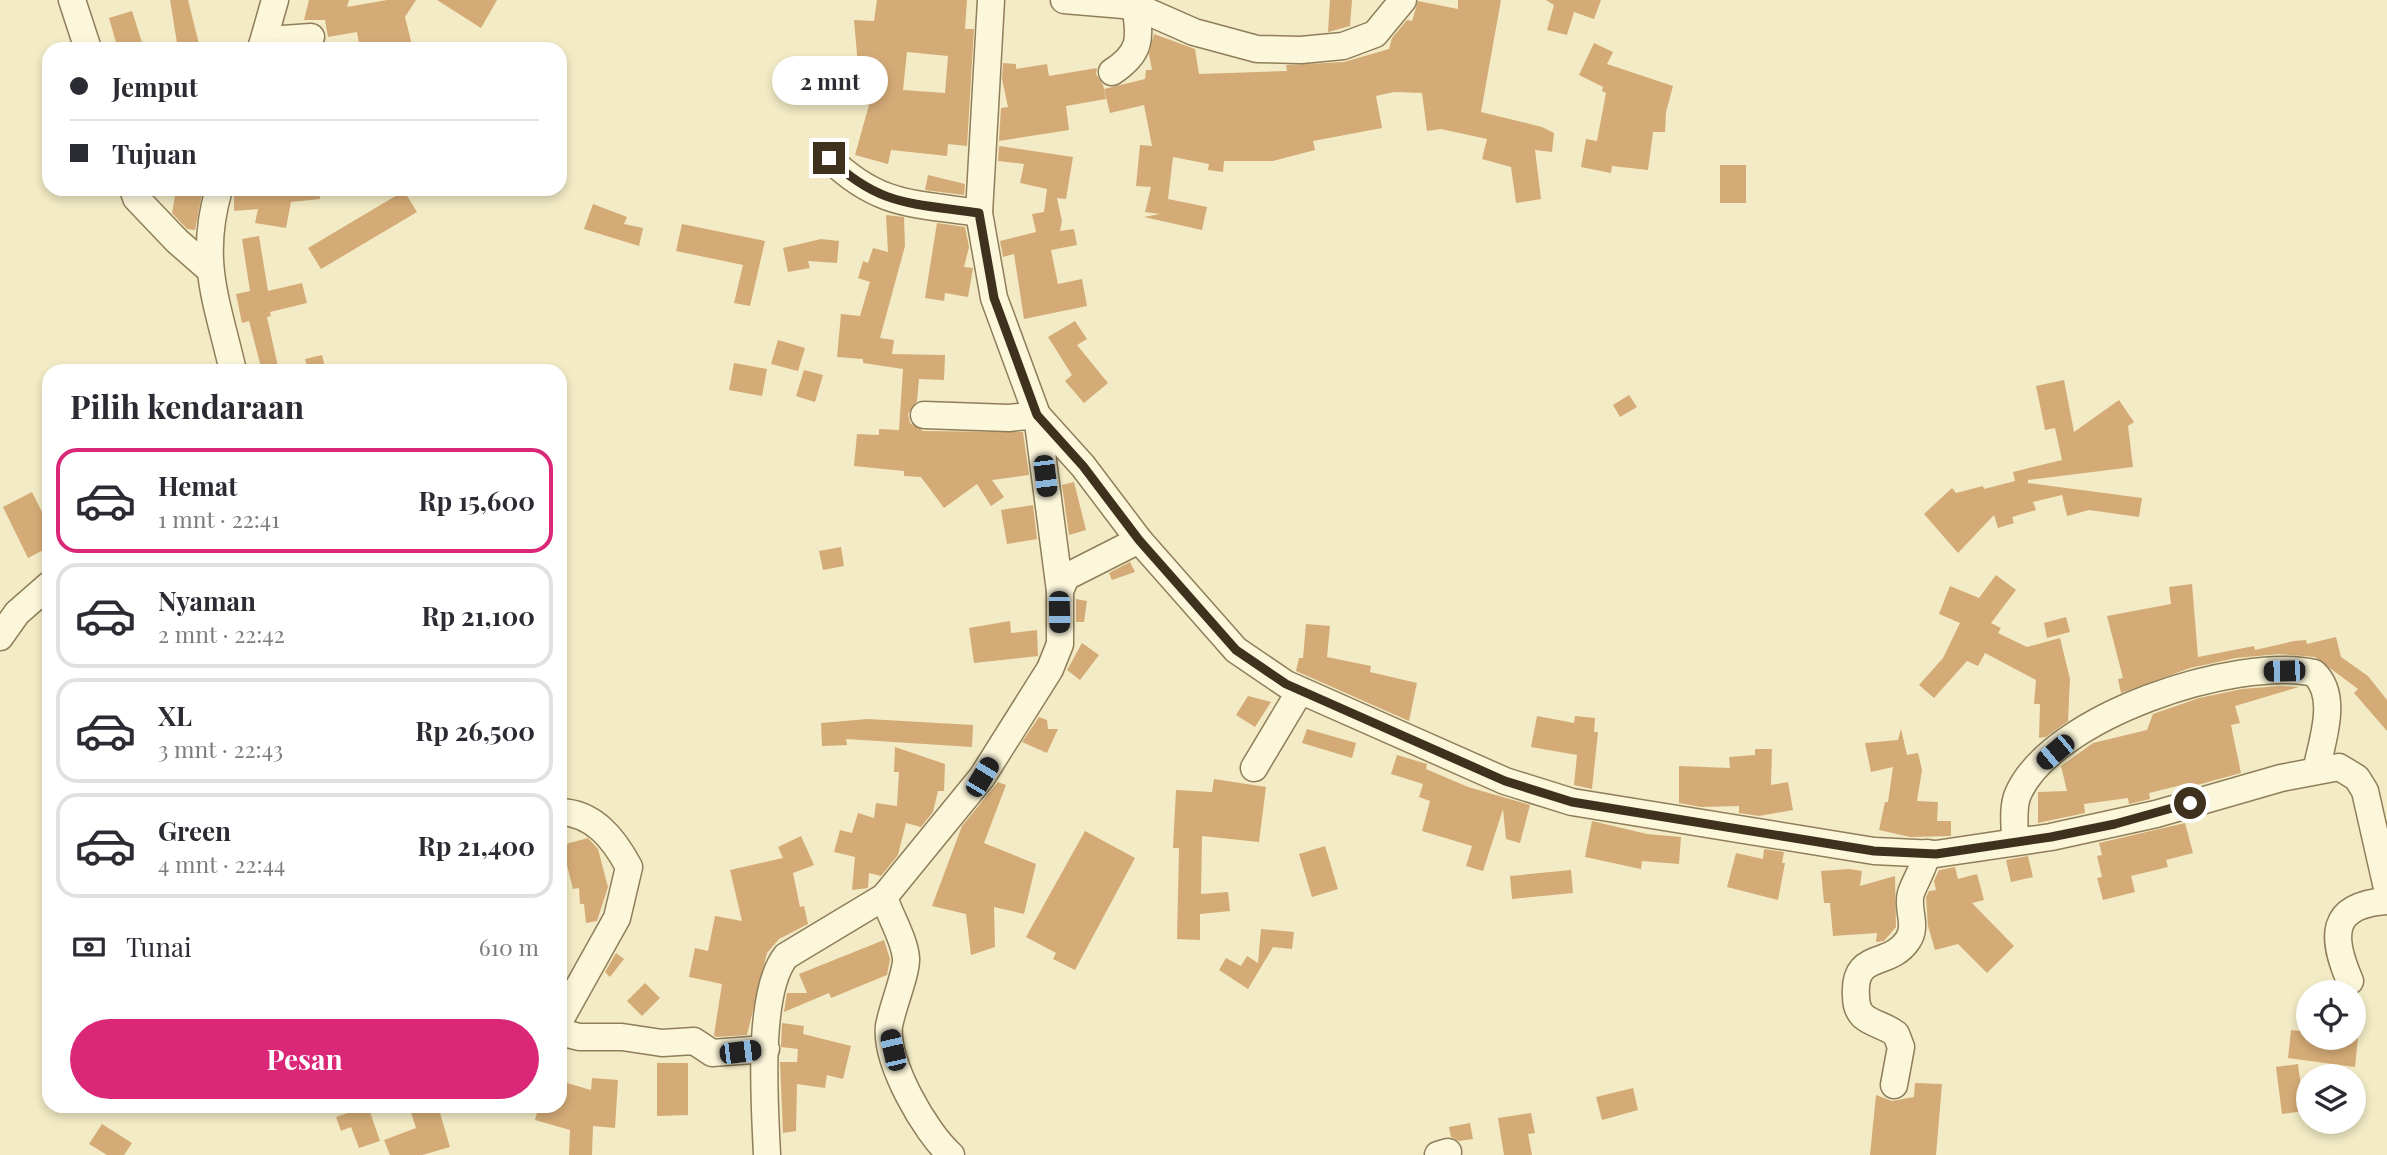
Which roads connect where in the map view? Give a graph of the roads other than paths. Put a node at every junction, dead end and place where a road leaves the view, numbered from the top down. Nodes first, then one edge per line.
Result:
1 (72, 0) edge
2 (275, 0) edge
3 (990, 0) edge
4 (1064, 0) edge
5 (1402, 0) edge
6 (1135, 6) junction
7 (311, 37) dead end
8 (87, 42) edge
9 (263, 42) edge
10 (275, 42) edge
11 (1112, 72) dead end
12 (829, 158) dead end
13 (135, 196) edge
14 (217, 196) edge
15 (979, 213) junction
16 (209, 269) junction
17 (231, 364) edge
18 (924, 415) dead end
19 (1037, 415) junction
20 (1139, 540) junction
21 (42, 591) edge
22 (1060, 591) junction
23 (0, 637) edge
24 (1300, 691) junction
25 (1254, 768) dead end
26 (2316, 771) junction
27 (567, 814) edge
28 (2015, 842) junction
29 (1927, 853) junction
30 (2387, 888) edge
31 (884, 897) junction
32 (2387, 901) edge
33 (2350, 980) edge
34 (567, 1007) edge
35 (567, 1034) edge
36 (766, 1049) junction
37 (1894, 1085) dead end
38 (767, 1155) edge
39 (951, 1155) edge

1 - 8 street
2 - 9 street
3 - 15 street
4 - 6 street
5 - 6 street
6 - 11 street
7 - 10 street
12 - 15 street
13 - 16 street
14 - 16 street
15 - 19 street
16 - 17 street
18 - 19 street
19 - 20 street
19 - 22 street
20 - 22 street
20 - 24 street
21 - 23 street
22 - 31 street
24 - 25 street
24 - 29 street
26 - 28 street
26 - 28 street
26 - 30 street
27 - 34 street
28 - 29 street
29 - 37 street
31 - 36 street
31 - 39 street
32 - 33 street
35 - 36 street
36 - 38 street

